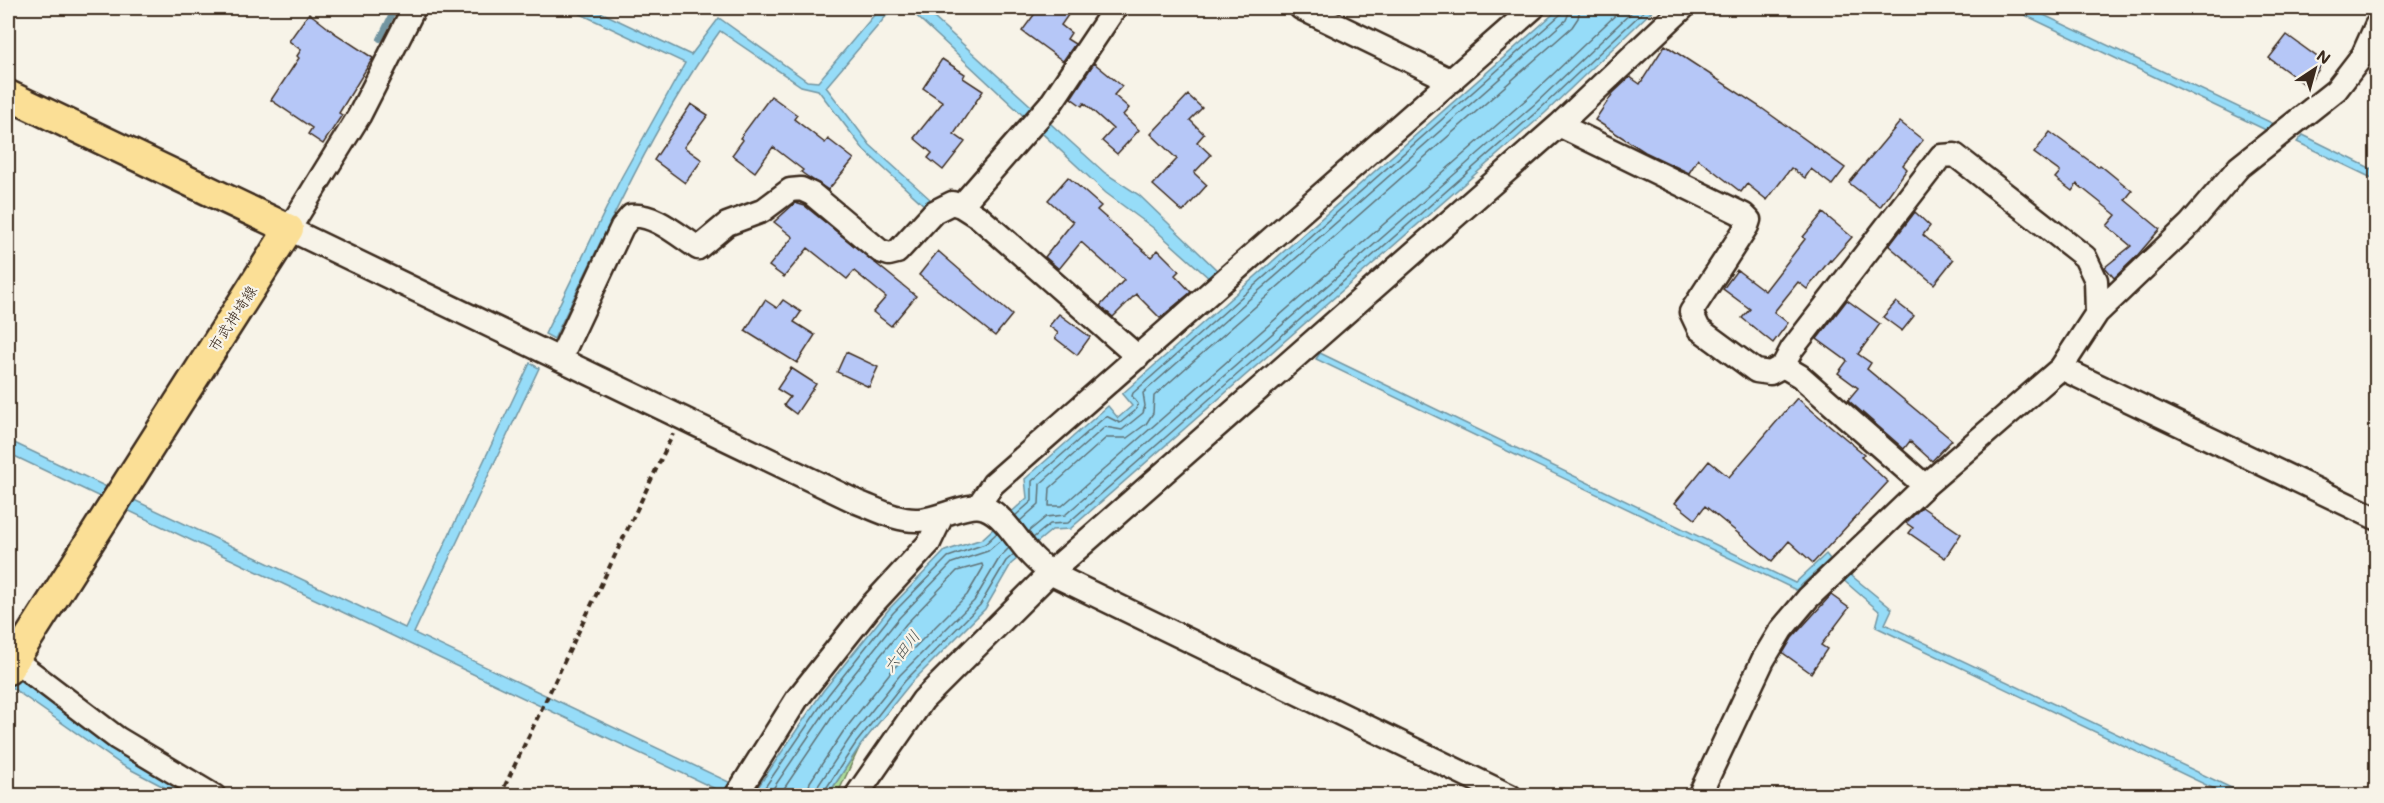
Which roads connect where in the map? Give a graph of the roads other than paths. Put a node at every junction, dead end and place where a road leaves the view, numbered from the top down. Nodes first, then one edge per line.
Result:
1 (414, 8) edge
2 (1115, 8) edge
3 (1301, 8) edge
4 (1533, 8) edge
5 (1683, 8) edge
6 (2376, 26) edge
7 (1452, 81) junction
8 (8, 95) edge
9 (1559, 125) junction
10 (961, 206) junction
11 (289, 229) junction
12 (2097, 313) junction
13 (1138, 357) junction
14 (560, 359) junction
15 (1783, 366) junction
16 (2061, 368) junction
17 (1925, 486) junction
18 (986, 510) junction
19 (942, 516) junction
20 (2376, 518) edge
21 (1050, 573) junction
22 (10, 661) edge
23 (214, 795) edge
24 (736, 795) edge
25 (856, 795) edge
26 (1510, 795) edge
27 (1698, 795) edge

1 - 11 street
2 - 10 street
3 - 7 street
4 - 7 street
5 - 9 street
6 - 12 street
7 - 13 street
8 - 11 main road
9 - 15 street
9 - 21 street
10 - 13 street
10 - 14 street
11 - 14 street
11 - 22 main road, 市武神埼線
12 - 15 street
12 - 16 street
13 - 18 street
14 - 19 street
15 - 17 street
16 - 17 street
16 - 20 street
17 - 27 street
18 - 19 street
18 - 21 street
19 - 24 street
21 - 25 street
21 - 26 street
22 - 23 street

